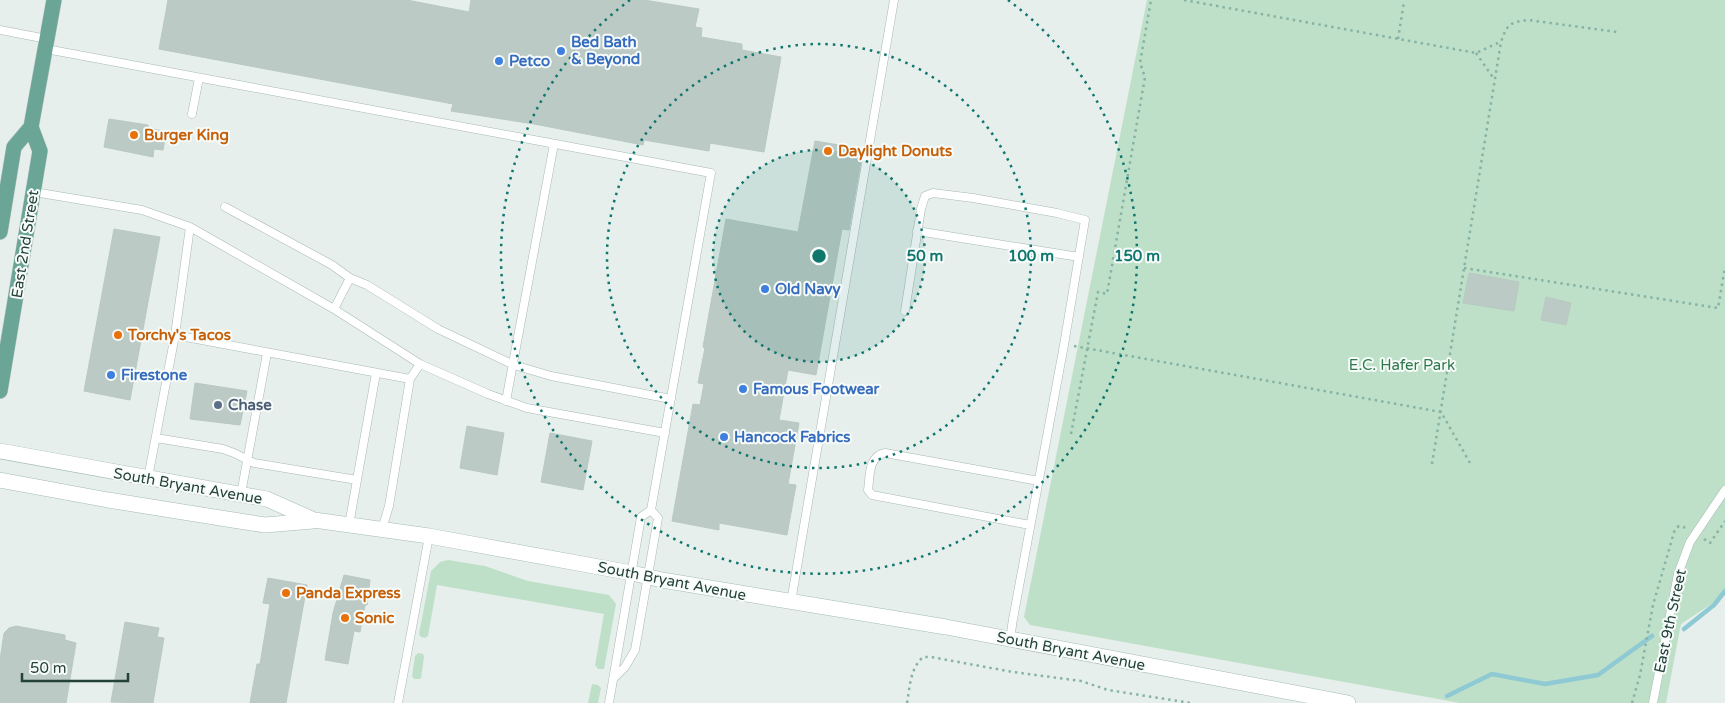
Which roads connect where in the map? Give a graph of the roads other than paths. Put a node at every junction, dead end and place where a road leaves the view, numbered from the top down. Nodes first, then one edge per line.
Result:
1 (54, 0) edge
2 (894, 0) edge
3 (0, 30) edge
4 (47, 44) junction
5 (199, 78) junction
6 (192, 114) dead end
7 (31, 127) junction
8 (554, 144) junction
9 (5, 172) edge
10 (34, 192) junction
11 (225, 207) dead end
12 (190, 227) junction
13 (918, 231) junction
14 (0, 232) edge
15 (1079, 258) junction
16 (350, 278) junction
17 (334, 309) junction
18 (905, 311) dead end
19 (175, 335) junction
20 (267, 353) junction
21 (420, 364) junction
22 (514, 365) junction
23 (376, 373) junction
24 (410, 379) junction
25 (0, 392) edge
26 (671, 399) junction
27 (506, 401) junction
28 (665, 433) junction
29 (156, 438) junction
30 (0, 452) edge
31 (247, 460) junction
32 (148, 479) junction
33 (0, 480) edge
34 (357, 480) junction
35 (1039, 481) junction
36 (1725, 490) edge
37 (241, 494) junction
38 (651, 510) junction
39 (314, 520) junction
40 (349, 525) junction
41 (1030, 525) junction
42 (382, 529) junction
43 (429, 536) junction
44 (632, 573) junction
45 (647, 577) junction
46 (791, 602) junction
47 (1010, 639) junction
48 (613, 679) junction
49 (398, 703) edge
50 (608, 703) edge
51 (1348, 703) edge
52 (1653, 703) edge

1 - 4 main road, East 2nd Street
2 - 46 lane
3 - 4 lane
4 - 5 lane
4 - 7 main road, East 2nd Street
5 - 6 lane
5 - 8 lane
7 - 9 main road, East 2nd Street
7 - 10 main road, East 2nd Street
8 - 22 lane
8 - 26 lane
9 - 14 main road, East 2nd Street
10 - 12 lane
10 - 25 main road, East 2nd Street
11 - 16 lane
12 - 17 lane
12 - 19 lane
13 - 15 lane
13 - 15 lane
13 - 18 lane
15 - 35 lane
16 - 17 lane
16 - 22 lane
17 - 21 lane
19 - 20 lane
19 - 29 lane
20 - 23 lane
20 - 31 lane
21 - 24 lane
21 - 27 lane
22 - 26 lane
22 - 27 lane
23 - 24 lane
23 - 34 lane
24 - 42 lane
26 - 28 lane
27 - 28 lane
28 - 38 lane
29 - 31 lane
29 - 32 lane
30 - 32 main road, South Bryant Avenue
31 - 34 lane
31 - 37 lane
32 - 37 main road, South Bryant Avenue
33 - 39 main road
34 - 40 lane
35 - 41 lane
35 - 41 lane
36 - 52 lane, East 9th Street
37 - 39 main road, South Bryant Avenue
38 - 44 lane
38 - 45 lane
39 - 40 main road, South Bryant Avenue
40 - 42 main road, South Bryant Avenue
41 - 47 lane
42 - 43 main road, South Bryant Avenue
43 - 44 main road, South Bryant Avenue
43 - 49 lane
44 - 45 main road, South Bryant Avenue
44 - 48 lane
45 - 46 main road, South Bryant Avenue
45 - 48 lane
46 - 47 main road, South Bryant Avenue
47 - 51 main road, South Bryant Avenue
48 - 50 lane

